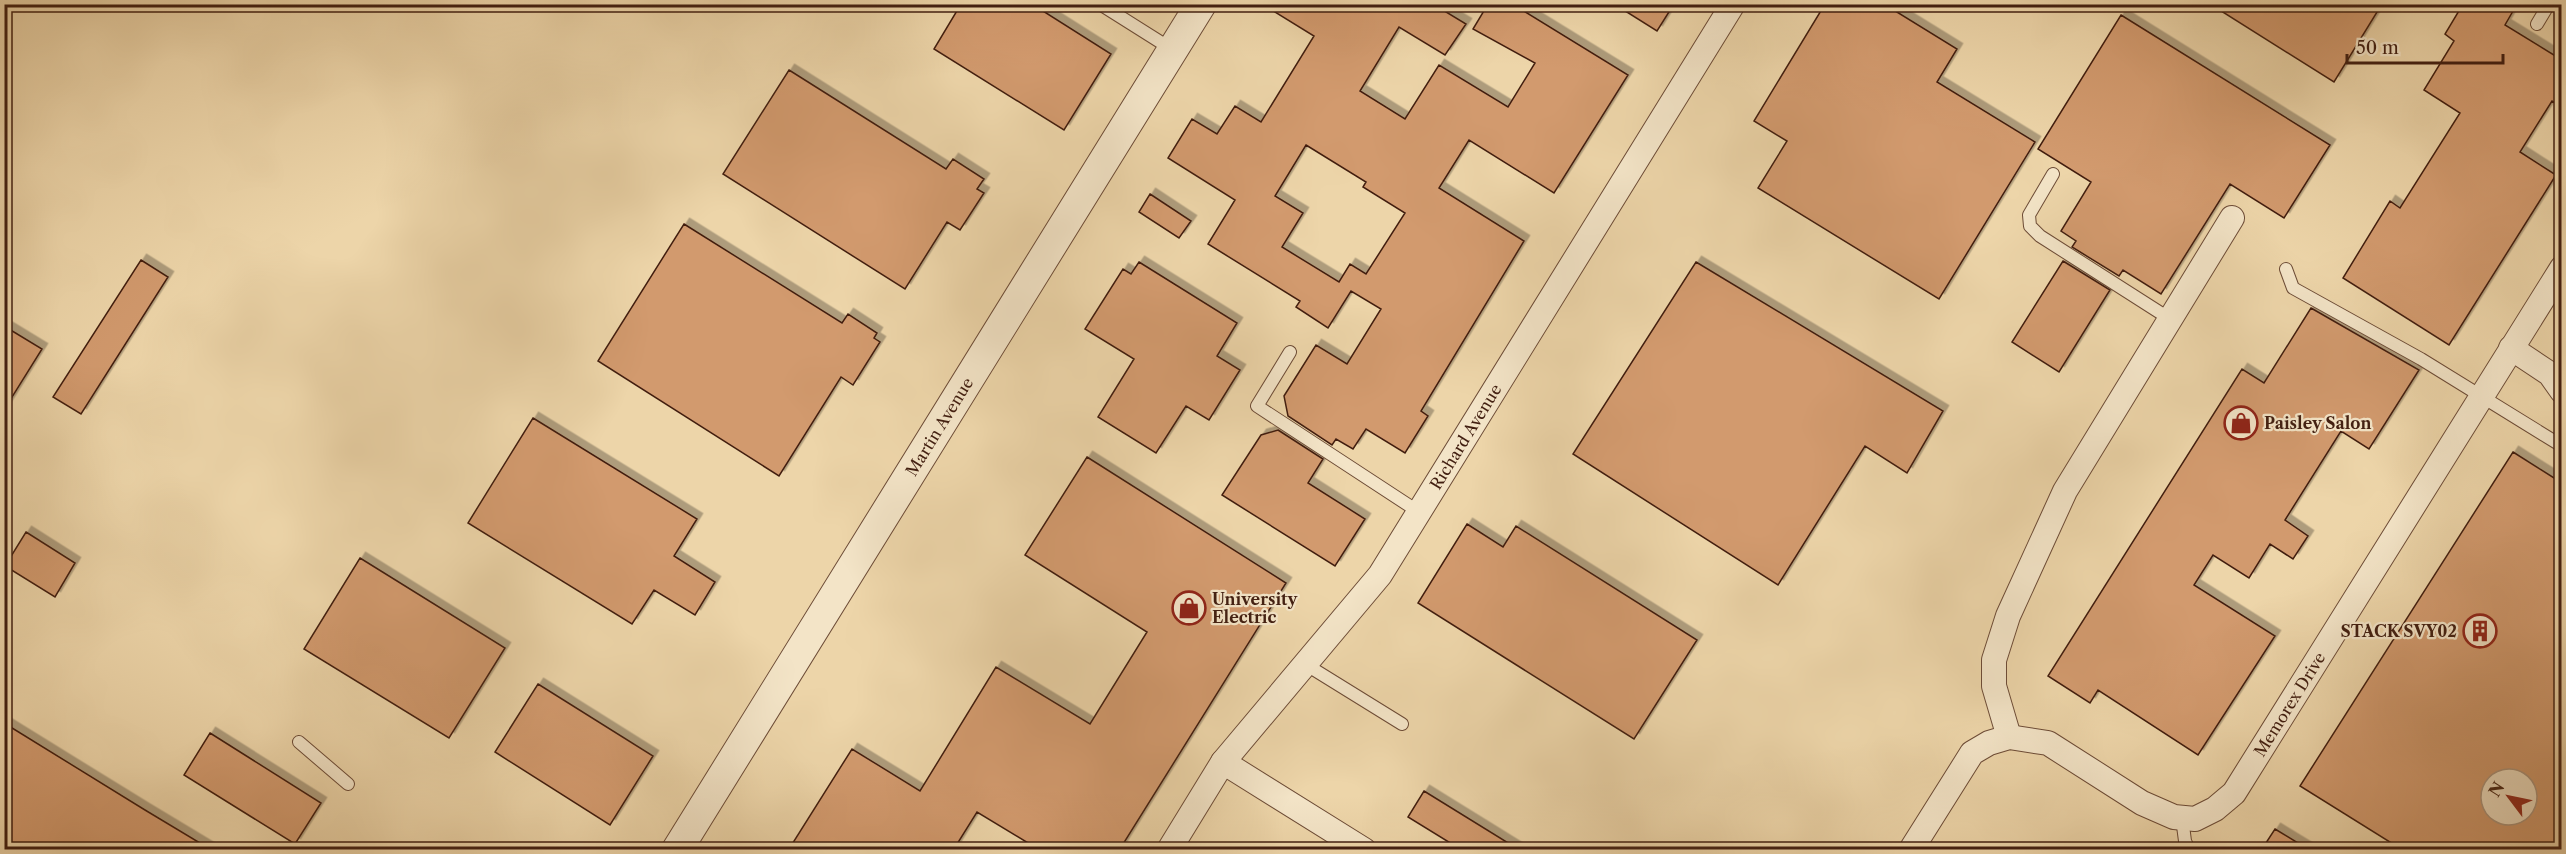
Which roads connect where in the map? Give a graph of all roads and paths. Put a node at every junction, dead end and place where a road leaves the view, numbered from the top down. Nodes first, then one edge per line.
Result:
1 (1100, 4) edge
2 (1201, 4) edge
3 (1732, 4) edge
4 (2549, 4) edge
5 (2537, 24) dead end
6 (1173, 50) junction
7 (2053, 174) dead end
8 (2232, 218) dead end
9 (2562, 268) edge
10 (2286, 269) dead end
11 (2170, 319) junction
12 (2511, 348) junction
13 (1290, 352) dead end
14 (2562, 391) edge
15 (2482, 395) junction
16 (2562, 447) edge
17 (1419, 512) junction
18 (1305, 664) junction
19 (1402, 724) dead end
20 (2009, 737) junction
21 (299, 742) dead end
22 (1223, 762) junction
23 (348, 784) dead end
24 (2182, 818) junction
25 (677, 849) edge
26 (1169, 849) edge
27 (1364, 849) edge
28 (1911, 849) edge
29 (2189, 849) edge

1 - 6 lane
2 - 6 street, Martin Avenue
3 - 17 street, Richard Avenue
4 - 5 lane
6 - 25 street, Martin Avenue
7 - 11 lane
8 - 11 street
9 - 12 street, Memorex Drive
10 - 15 lane
11 - 20 street
12 - 14 street
12 - 15 street, Memorex Drive
13 - 17 lane
15 - 16 lane
15 - 24 street, Memorex Drive
17 - 18 street, Richard Avenue
18 - 19 lane
18 - 22 street, Richard Avenue
20 - 24 street
20 - 28 street
21 - 23 lane
22 - 26 street, Richard Avenue
22 - 27 street
24 - 29 lane

